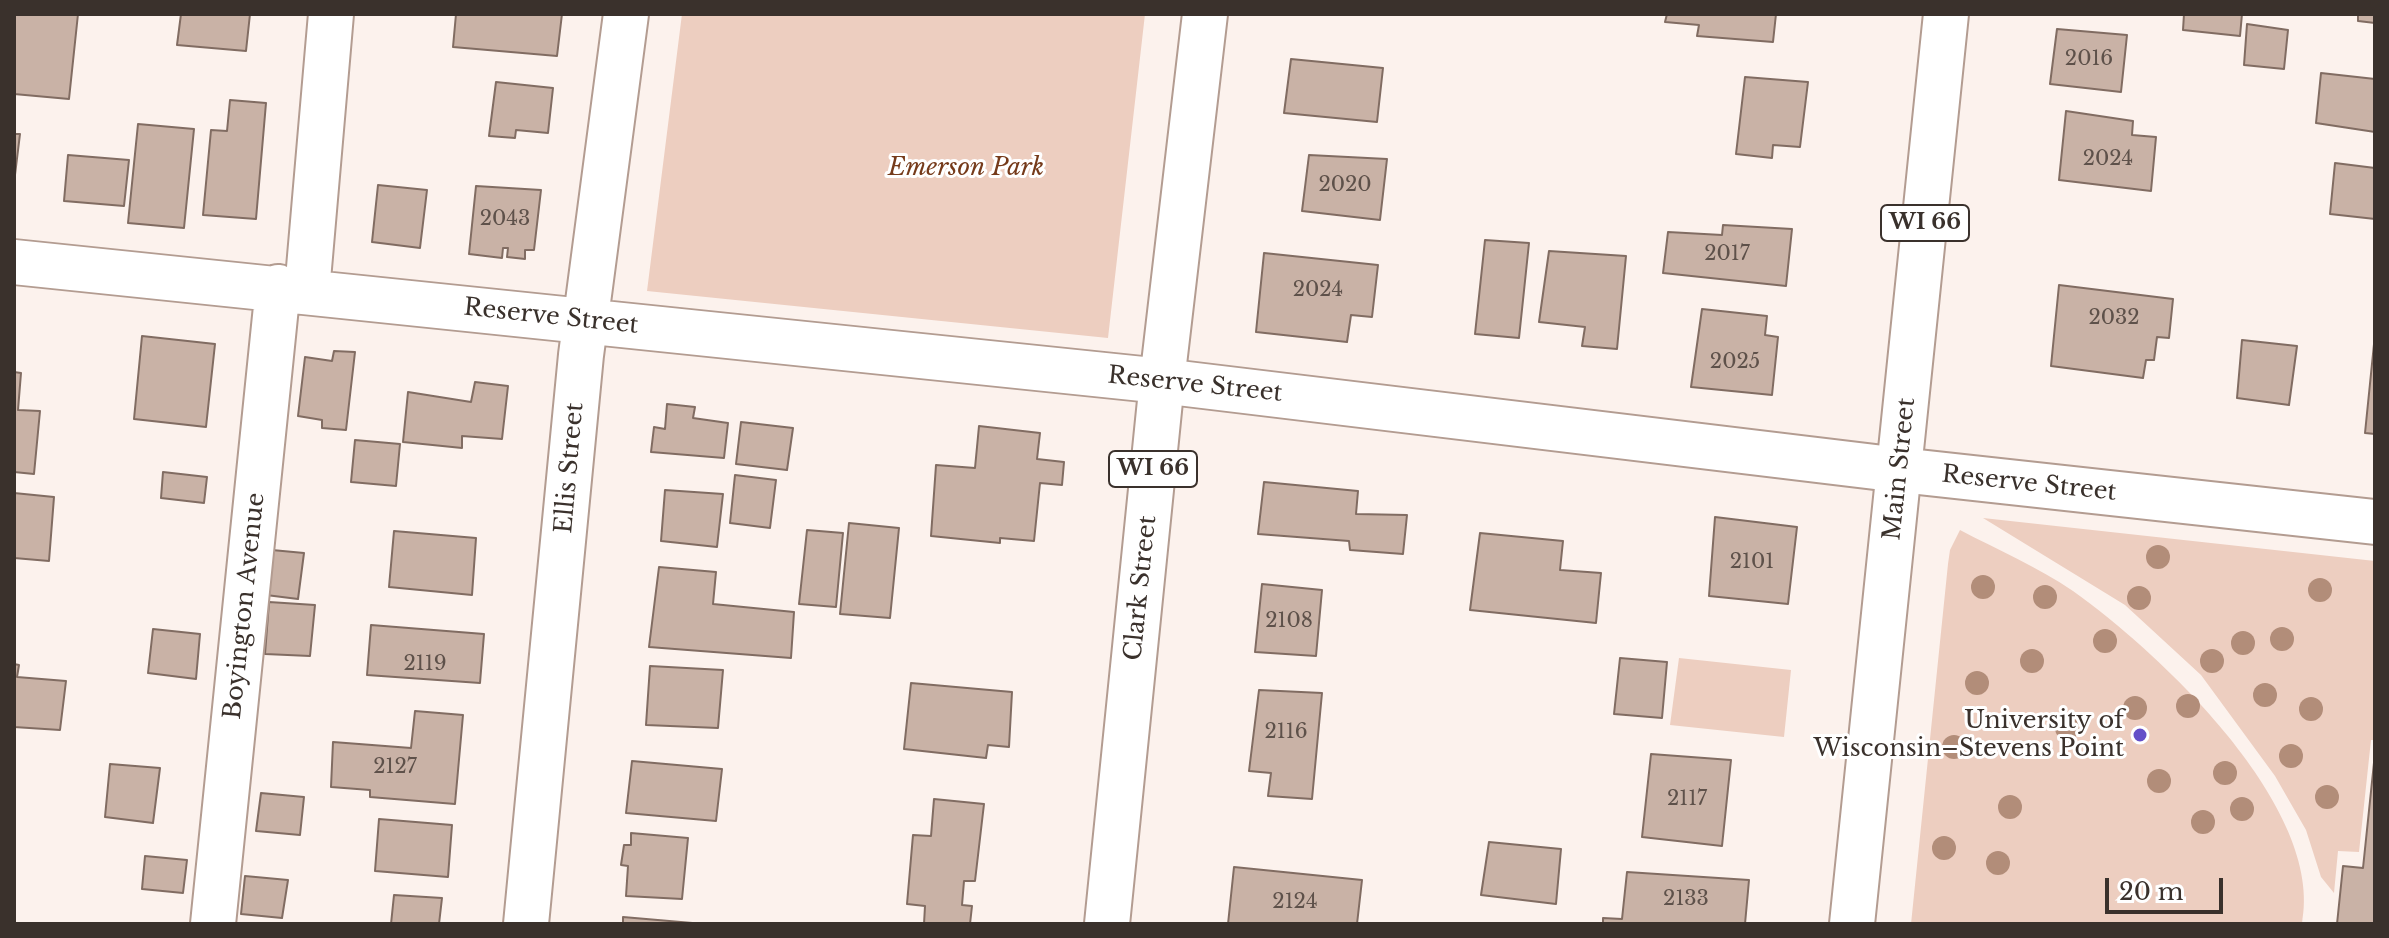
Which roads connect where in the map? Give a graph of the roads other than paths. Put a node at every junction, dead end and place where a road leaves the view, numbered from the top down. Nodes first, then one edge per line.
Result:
1 (331, 14) edge
2 (626, 14) edge
3 (1205, 14) edge
4 (1946, 14) edge
5 (14, 262) edge
6 (293, 289) junction
7 (586, 321) junction
8 (1162, 381) junction
9 (1900, 470) junction
10 (2375, 522) edge
11 (213, 924) edge
12 (526, 924) edge
13 (1107, 924) edge
14 (1852, 924) edge

1 - 6 street, Boyington Avenue
2 - 7 street, Ellis Street
3 - 8 street, Clark Street / WI 66
4 - 9 street, Main Street / WI 66
5 - 6 street, Reserve Street
6 - 7 street, Reserve Street
6 - 11 street, Boyington Avenue
7 - 8 street, Reserve Street
7 - 12 street, Ellis Street
8 - 9 street, Reserve Street
8 - 13 street, Clark Street / WI 66
9 - 10 street, Reserve Street
9 - 14 street, Main Street / WI 66

